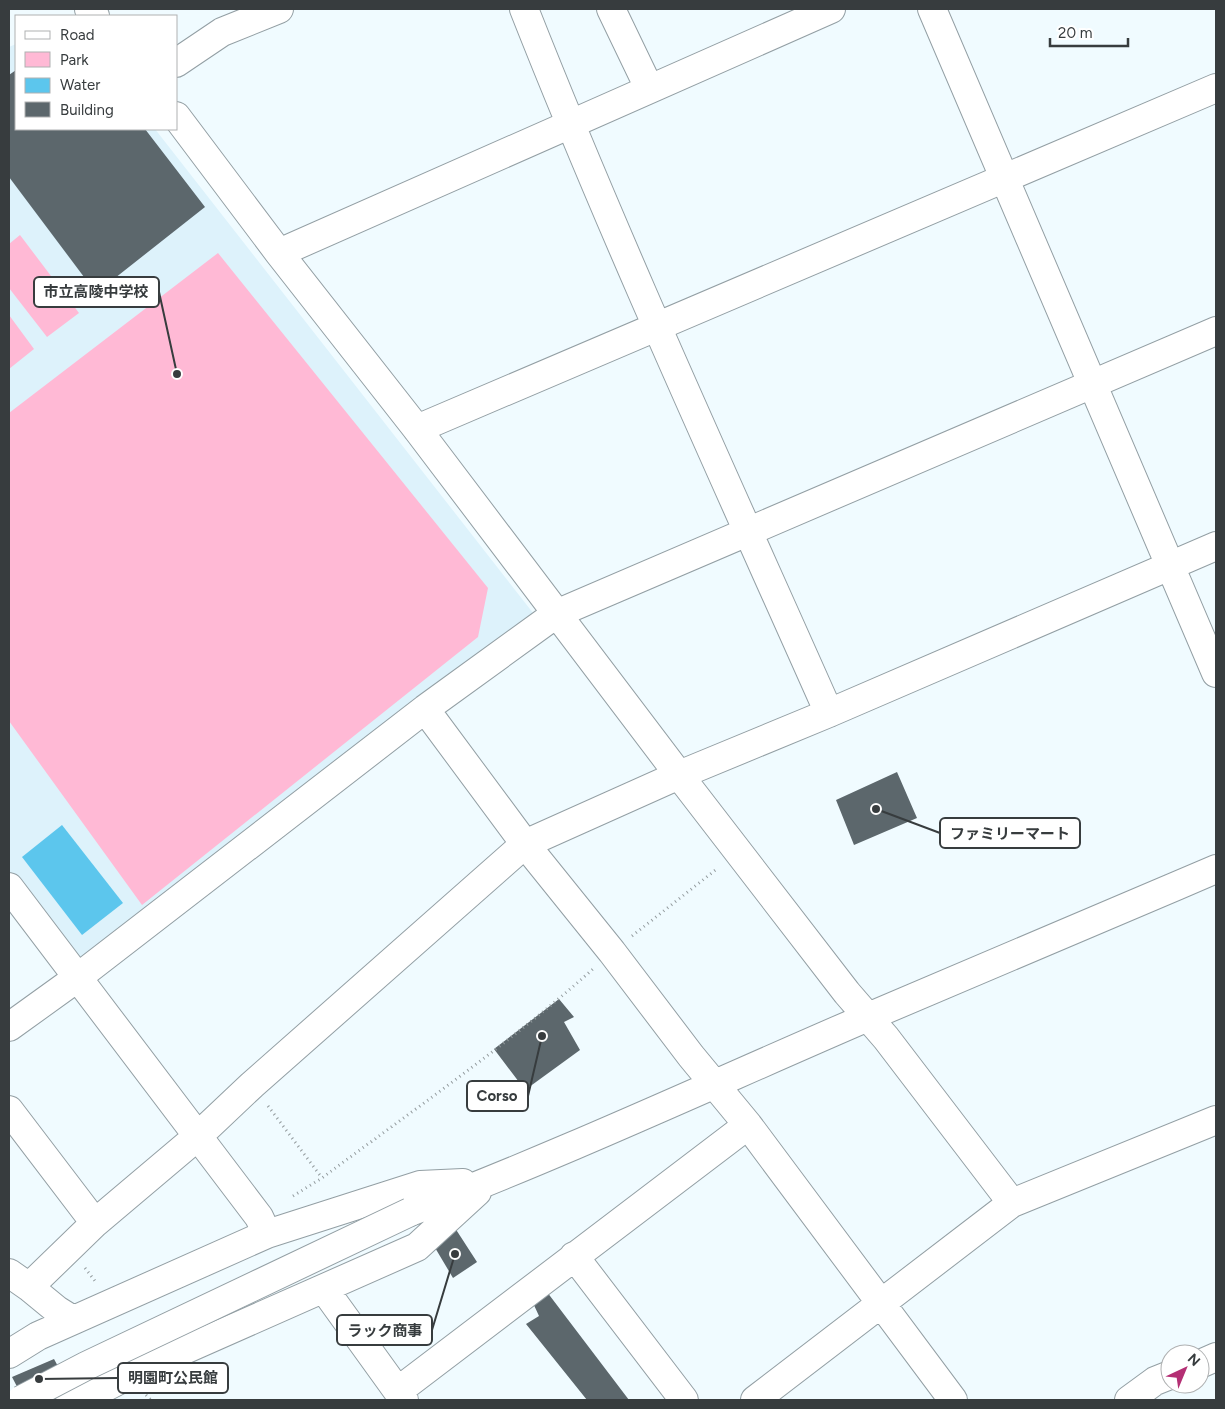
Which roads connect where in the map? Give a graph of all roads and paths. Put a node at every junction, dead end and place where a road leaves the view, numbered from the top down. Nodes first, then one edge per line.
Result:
1 (279, 9) edge
2 (524, 9) edge
3 (611, 9) edge
4 (831, 9) edge
5 (932, 9) edge
6 (178, 62) edge
7 (649, 88) junction
8 (1216, 88) edge
9 (178, 119) edge
10 (569, 124) junction
11 (1004, 179) junction
12 (279, 253) junction
13 (657, 326) junction
14 (1216, 331) edge
15 (1094, 385) junction
16 (417, 429) junction
17 (749, 533) junction
18 (1216, 546) edge
19 (1170, 566) junction
20 (556, 614) junction
21 (1216, 673) edge
22 (425, 709) junction
23 (829, 713) junction
24 (679, 775) junction
25 (525, 844) junction
26 (738, 852) junction
27 (1216, 870) edge
28 (9, 887) edge
29 (612, 952) junction
30 (77, 978) junction
31 (867, 1017) junction
32 (9, 1028) edge
33 (252, 1085) junction
34 (715, 1085) junction
35 (9, 1110) edge
36 (1216, 1120) edge
37 (748, 1125) junction
38 (198, 1136) junction
39 (322, 1178) junction
40 (487, 1182) junction
41 (1012, 1203) junction
42 (95, 1223) junction
43 (263, 1226) junction
44 (68, 1249) junction
45 (574, 1256) junction
46 (19, 1280) edge
47 (324, 1289) junction
48 (112, 1303) junction
49 (880, 1304) junction
50 (73, 1320) junction
51 (9, 1354) edge
52 (1160, 1379) edge
53 (401, 1396) edge
54 (21, 1400) edge
55 (70, 1400) edge
56 (684, 1400) edge
57 (755, 1400) edge
58 (953, 1400) edge
59 (1129, 1400) edge

1 - 6 street
2 - 10 street
3 - 7 street
4 - 7 street
5 - 11 street
7 - 10 street
8 - 11 street
9 - 12 street
10 - 12 street
10 - 13 street
11 - 13 street
11 - 15 street
12 - 16 street
13 - 16 street
13 - 17 street
14 - 15 street
15 - 17 street
15 - 19 street
16 - 20 street
17 - 20 street
17 - 23 street
18 - 19 street
19 - 21 street
19 - 23 street
20 - 22 street
20 - 24 street
22 - 25 street
22 - 30 street
23 - 24 street
24 - 25 street
24 - 26 street
25 - 29 street
25 - 33 street
26 - 29 path
26 - 31 street
27 - 31 street
28 - 30 street
29 - 34 street
29 - 39 path
30 - 32 street
30 - 38 street
31 - 34 street
31 - 41 street
33 - 38 street
33 - 39 path
34 - 37 street
34 - 40 street
35 - 42 street
36 - 41 street
37 - 45 street
37 - 49 street
38 - 42 street
38 - 43 street
39 - 43 path
40 - 43 street
40 - 47 street
40 - 54 street, bridge
41 - 49 street
42 - 44 street
43 - 48 street
44 - 46 street
44 - 48 path
45 - 53 street
45 - 56 street
46 - 50 street
47 - 53 street
47 - 55 street
48 - 50 street
49 - 57 street
49 - 58 street
50 - 51 street
52 - 59 street

